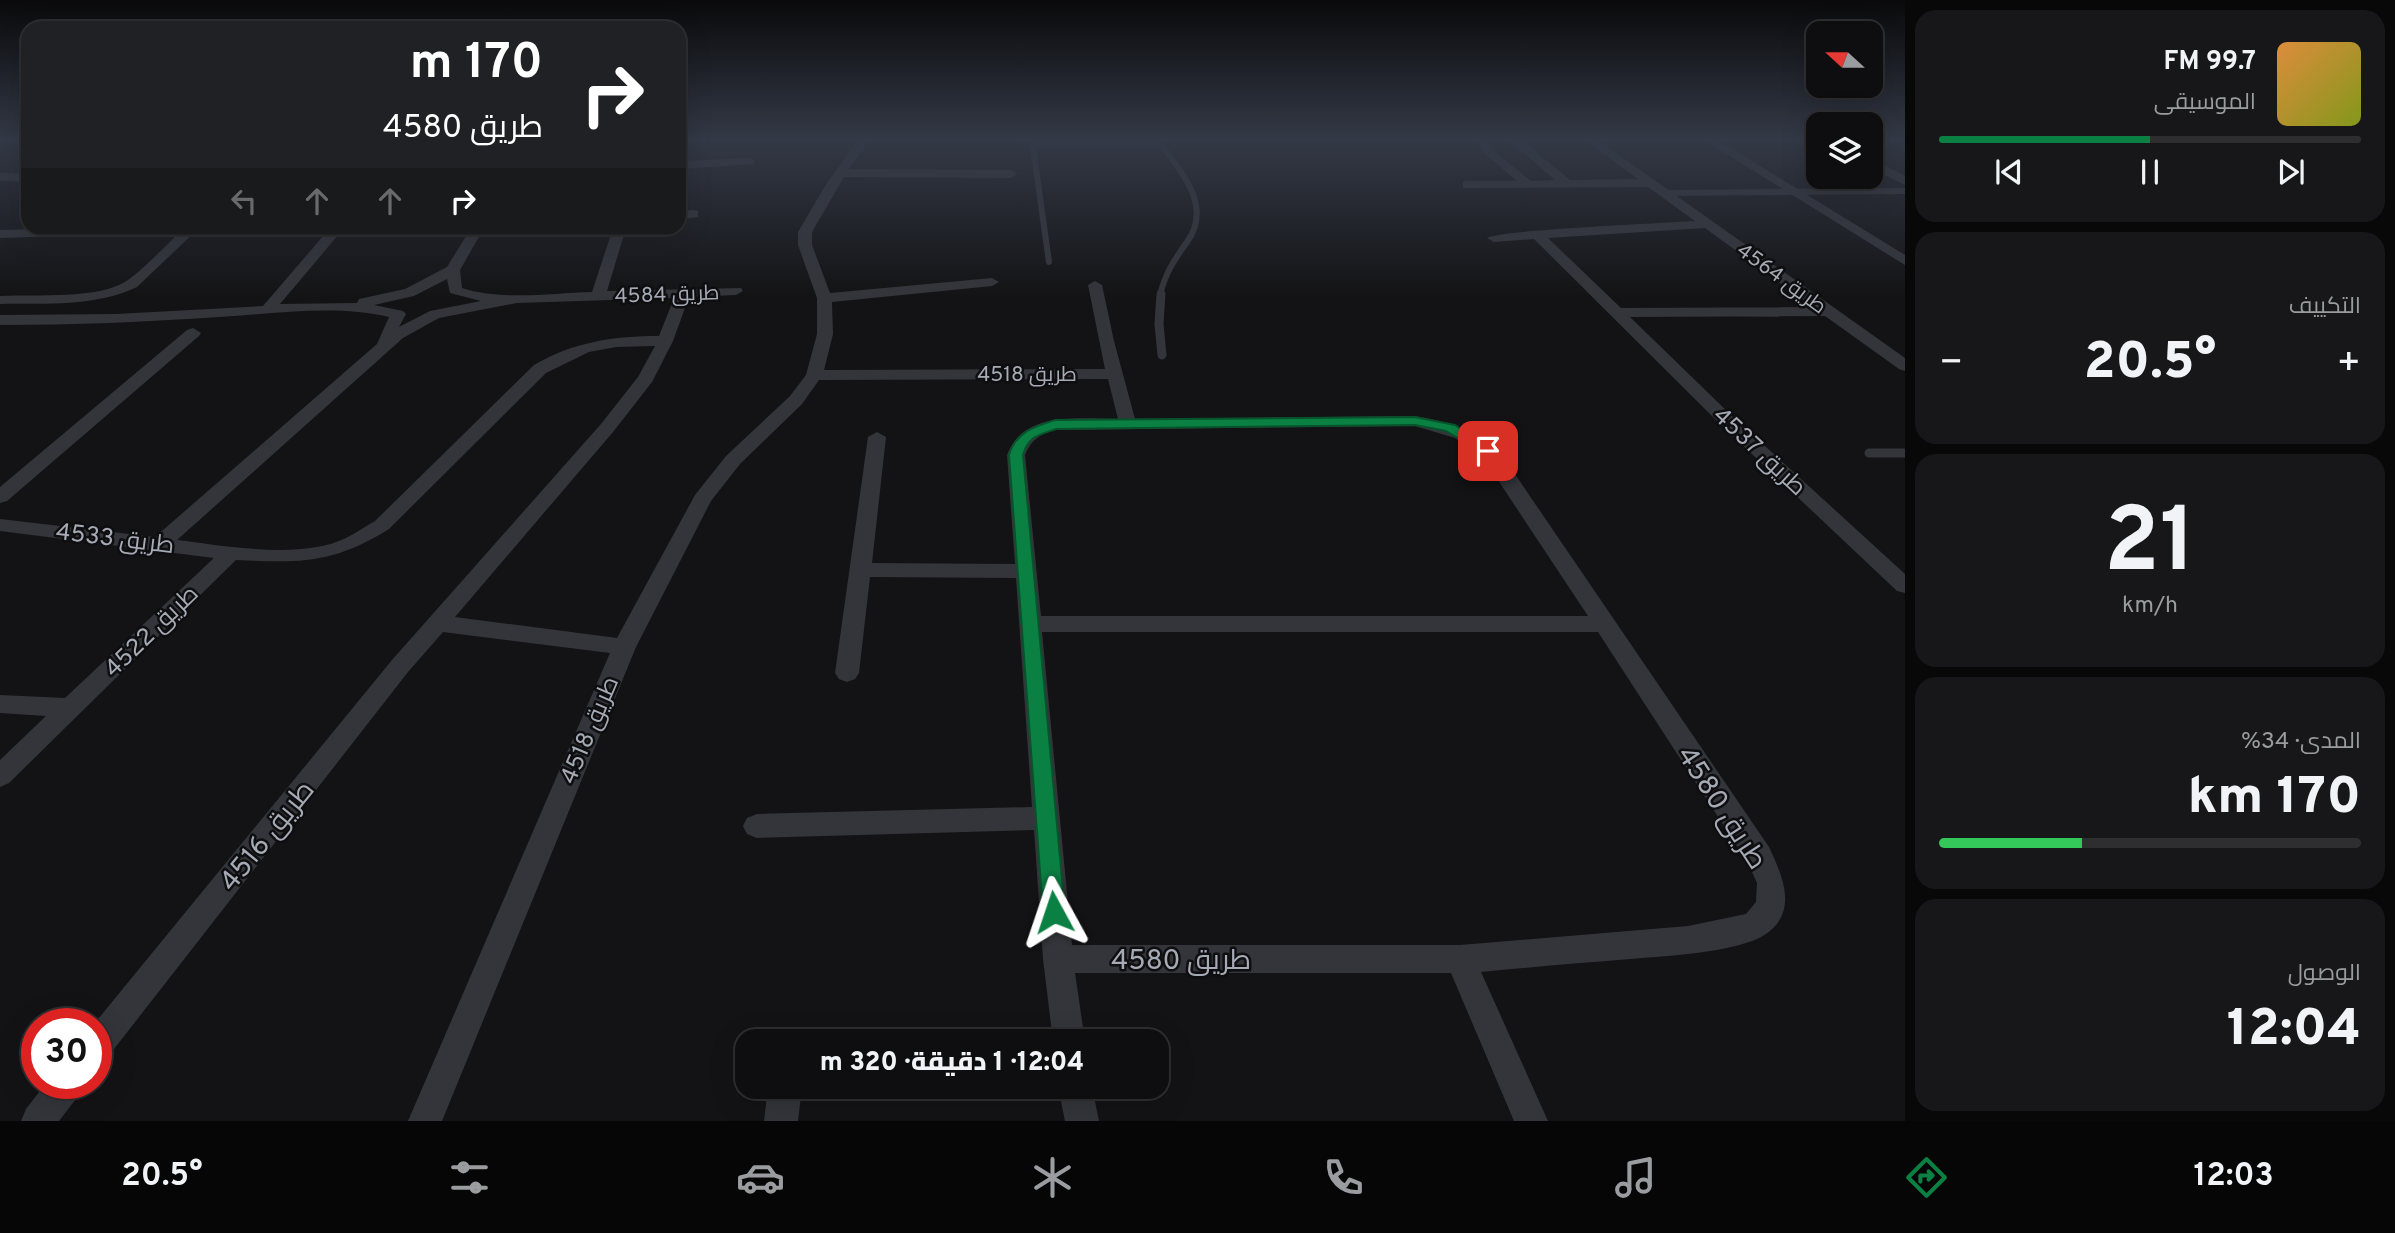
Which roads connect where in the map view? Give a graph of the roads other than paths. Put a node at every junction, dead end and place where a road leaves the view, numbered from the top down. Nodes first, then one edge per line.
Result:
1 (829, 192) edge
2 (1039, 192) edge
3 (1190, 192) edge
4 (1707, 192) edge
5 (1794, 192) edge
6 (1663, 193) joint
7 (1707, 224) junction
8 (21, 233) edge
9 (0, 234) edge
10 (1536, 234) junction
11 (184, 235) edge
12 (331, 235) edge
13 (473, 235) edge
14 (617, 235) edge
15 (1493, 238) dead end
16 (1905, 261) edge
17 (1049, 262) dead end
18 (453, 270) junction
19 (992, 282) dead end
20 (1095, 285) dead end
21 (455, 290) junction
22 (736, 291) dead end
23 (409, 293) junction
24 (683, 294) junction
25 (598, 297) junction
26 (824, 298) junction
27 (517, 299) junction
28 (0, 300) edge
29 (328, 308) junction
30 (267, 310) junction
31 (1826, 311) junction
32 (1618, 313) junction
33 (398, 314) junction
34 (435, 314) junction
35 (0, 320) edge
36 (193, 333) dead end
37 (665, 341) junction
38 (381, 347) junction
39 (1885, 352) junction
40 (1905, 352) edge
41 (1162, 355) dead end
42 (1905, 366) edge
43 (1115, 374) junction
44 (814, 375) junction
45 (1128, 424) junction
46 (877, 437) dead end
47 (1869, 453) dead end
48 (1905, 453) edge
49 (0, 497) edge
50 (0, 524) edge
51 (161, 543) junction
52 (231, 553) junction
53 (860, 570) junction
54 (1026, 571) junction
55 (1905, 586) edge
56 (436, 623) junction
57 (1030, 624) junction
58 (1603, 624) junction
59 (624, 647) junction
60 (847, 674) dead end
61 (0, 704) edge
62 (72, 708) junction
63 (0, 776) edge
64 (1046, 818) junction
65 (757, 826) dead end
66 (1058, 960) junction
67 (1460, 960) junction
68 (112, 1027) edge
69 (1067, 1029) edge
70 (55, 1099) edge
71 (784, 1099) edge
72 (1077, 1099) edge
73 (38, 1121) edge
74 (425, 1121) edge
75 (781, 1121) edge
76 (1082, 1121) edge
77 (1531, 1121) edge

1 - 26 street, طريق 4518
2 - 17 lane
3 - 41 lane
4 - 6 lane
5 - 16 street
6 - 7 street, طريق 4564
7 - 10 street
7 - 31 street, طريق 4564
8 - 9 street
10 - 15 street
10 - 32 street, طريق 4537
11 - 28 street
12 - 30 street
13 - 18 street
14 - 25 street, طريق 4584
18 - 21 street
18 - 23 street
19 - 26 street
20 - 43 street
21 - 23 street, طريق 4584
21 - 27 street, طريق 4584
21 - 34 street
22 - 24 street, طريق 4584
23 - 29 street
23 - 33 street
24 - 25 street, طريق 4584
24 - 37 street, طريق 4516
25 - 27 street, طريق 4584
26 - 44 street, طريق 4518
27 - 34 street, طريق 4584
29 - 30 street
29 - 33 street
30 - 35 street
31 - 32 street
31 - 39 street, طريق 4564
32 - 55 street, طريق 4537
33 - 34 street
33 - 38 street
34 - 38 street
36 - 49 street
37 - 52 street
37 - 56 street, طريق 4516
38 - 51 street
39 - 40 street
39 - 42 street, طريق 4564
43 - 44 street, طريق 4518
43 - 45 street
44 - 59 street, طريق 4518
45 - 54 street, طريق 4580
45 - 58 street, طريق 4580
46 - 53 street
47 - 48 lane
50 - 51 street, طريق 4533
51 - 52 street, طريق 4533
52 - 62 street, طريق 4522
53 - 54 street
53 - 60 street
54 - 57 street, طريق 4580
56 - 59 street
56 - 68 street, طريق 4516
57 - 58 street
57 - 64 street, طريق 4580
58 - 67 street, طريق 4580
59 - 74 street, طريق 4518
61 - 62 street
62 - 63 street, طريق 4522
64 - 65 street
64 - 66 street, طريق 4580
66 - 67 street, طريق 4580
66 - 69 street, طريق 4580
67 - 77 street
70 - 73 street
71 - 75 street
72 - 76 street

